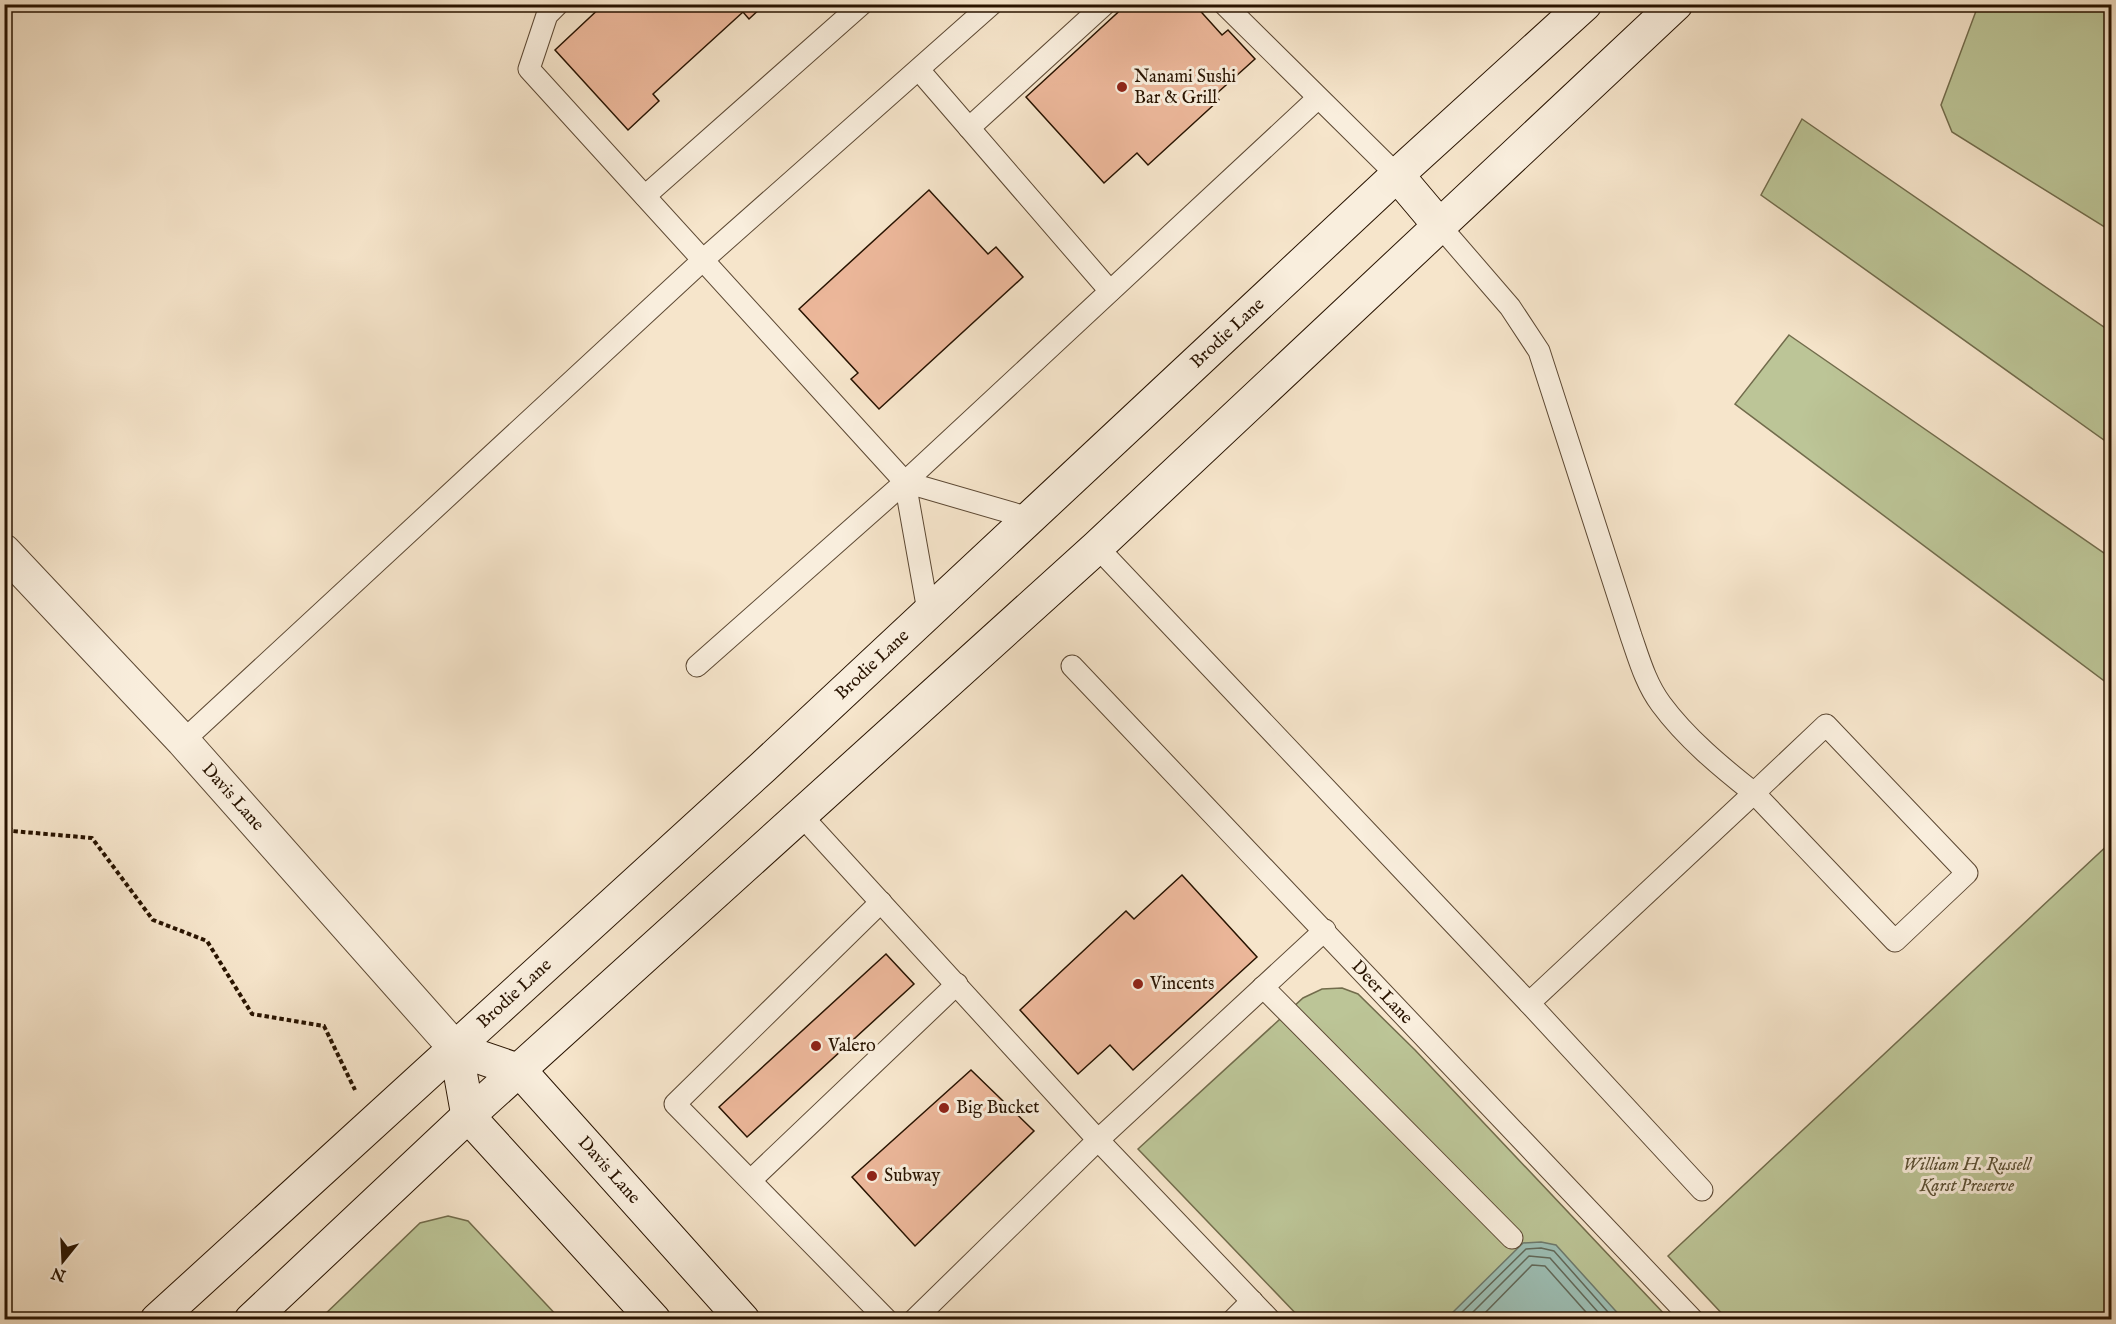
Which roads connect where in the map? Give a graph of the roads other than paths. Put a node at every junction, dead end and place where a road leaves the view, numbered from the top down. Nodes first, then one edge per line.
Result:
1 (558, 4) edge
2 (862, 4) edge
3 (992, 4) edge
4 (1105, 4) edge
5 (1224, 4) edge
6 (1585, 4) edge
7 (1676, 4) edge
8 (919, 69) junction
9 (1318, 98) junction
10 (969, 128) junction
11 (1397, 175) junction
12 (645, 196) junction
13 (1440, 226) junction
14 (703, 260) junction
15 (1110, 291) junction
16 (905, 482) junction
17 (1029, 518) junction
18 (1097, 547) junction
19 (4, 551) edge
20 (928, 611) junction
21 (697, 666) dead end
22 (1072, 666) dead end
23 (183, 741) junction
24 (1754, 793) junction
25 (800, 814) junction
26 (881, 902) junction
27 (1325, 930) junction
28 (957, 984) junction
29 (1263, 987) junction
30 (1529, 1003) junction
31 (456, 1049) junction
32 (520, 1071) junction
33 (468, 1116) junction
34 (1098, 1140) junction
35 (750, 1180) junction
36 (1702, 1190) dead end
37 (1512, 1238) dead end
38 (1252, 1301) junction
39 (157, 1320) edge
40 (251, 1320) edge
41 (654, 1320) edge
42 (743, 1320) edge
43 (887, 1320) edge
44 (914, 1320) edge
45 (1233, 1320) edge
46 (1270, 1320) edge
47 (1693, 1320) edge

1 - 12 lane
2 - 12 lane
3 - 8 lane
4 - 10 lane
5 - 9 lane
6 - 11 main road, Brodie Lane
7 - 13 main road
8 - 10 lane
8 - 14 lane
9 - 11 lane
9 - 15 lane
10 - 15 lane
11 - 13 main road
11 - 17 main road, Brodie Lane
12 - 14 lane
13 - 18 main road
13 - 24 lane
14 - 16 lane
14 - 23 lane
15 - 16 lane
16 - 17 lane
16 - 20 lane
16 - 21 lane
17 - 20 main road, Brodie Lane
18 - 25 main road
18 - 30 lane
19 - 23 main road, Davis Lane
20 - 31 main road, Brodie Lane
22 - 27 lane, Deer Lane
23 - 31 main road, Davis Lane
24 - 24 lane
24 - 30 lane
25 - 26 lane
25 - 32 main road
26 - 28 lane
26 - 35 lane
27 - 29 lane
27 - 47 lane, Deer Lane
28 - 34 lane
28 - 35 lane
29 - 34 lane
29 - 37 lane
30 - 36 lane
31 - 32 main road, Davis Lane
31 - 33 main road
31 - 39 main road, Brodie Lane
32 - 33 main road
32 - 42 main road, Davis Lane
33 - 40 main road
33 - 41 main road
34 - 38 lane
34 - 44 lane
35 - 43 lane
38 - 45 lane
38 - 46 lane

